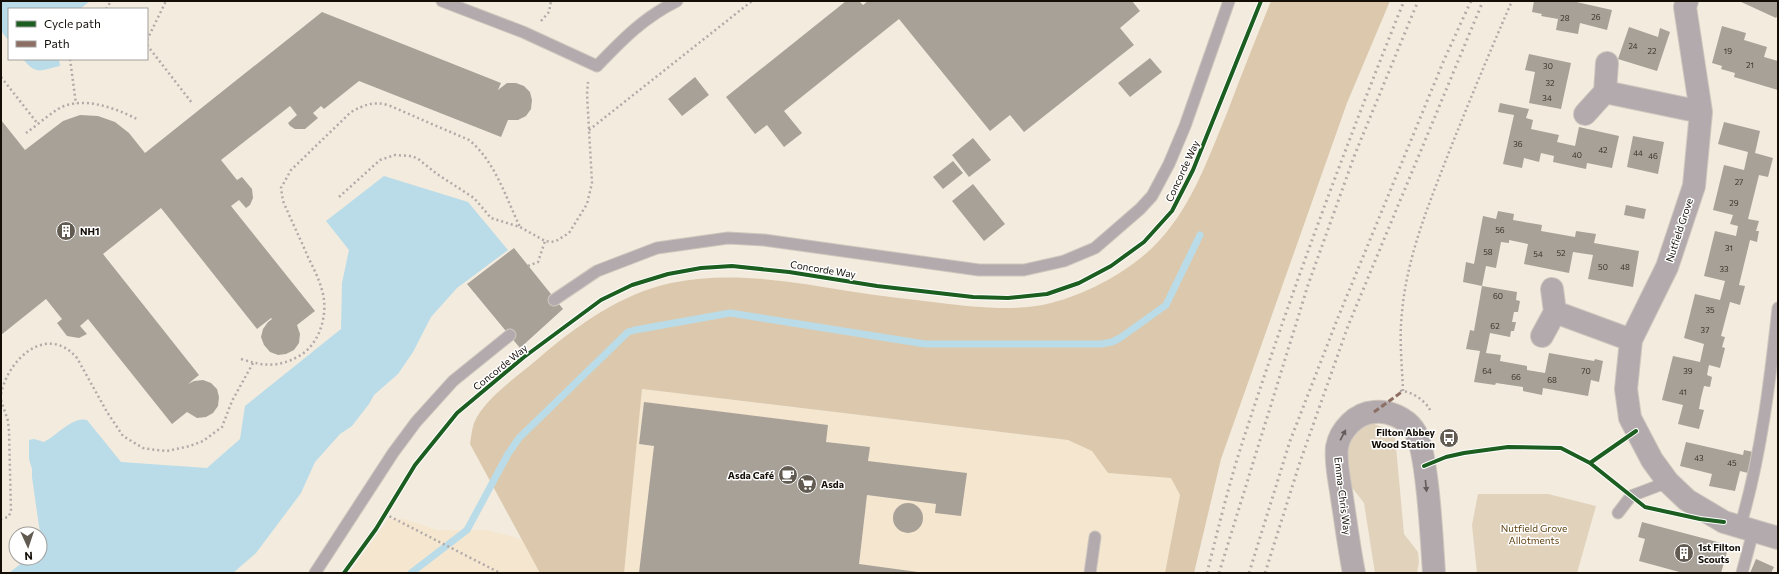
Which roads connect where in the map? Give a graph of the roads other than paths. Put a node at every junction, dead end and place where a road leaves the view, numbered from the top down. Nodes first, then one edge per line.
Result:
1 (442, 1) edge
2 (677, 1) edge
3 (1229, 1) edge
4 (1687, 1) edge
5 (1607, 63) dead end
6 (1605, 92) junction
7 (1701, 112) junction
8 (1585, 114) dead end
9 (1552, 289) dead end
10 (554, 300) dead end
11 (1778, 308) edge
12 (1555, 312) junction
13 (510, 335) dead end
14 (1542, 336) dead end
15 (1632, 340) junction
16 (1668, 482) junction
17 (1618, 513) dead end
18 (1747, 530) junction
19 (1095, 537) dead end
20 (1778, 538) edge
21 (315, 573) edge
22 (1090, 573) edge
23 (1354, 573) edge
24 (1434, 573) edge
25 (1742, 573) edge

1 - 2 lane
3 - 10 lane
4 - 7 street, Nutfield Grove
5 - 6 street
6 - 7 street
6 - 8 street
7 - 15 street, Nutfield Grove
9 - 12 street
11 - 18 lane
12 - 14 street
12 - 15 street
13 - 21 lane
15 - 16 street, Nutfield Grove
16 - 17 lane
16 - 18 street, Nutfield Grove
18 - 20 street, Nutfield Grove
18 - 25 lane
19 - 22 lane
23 -> 24 street, Emma-Chris Way

